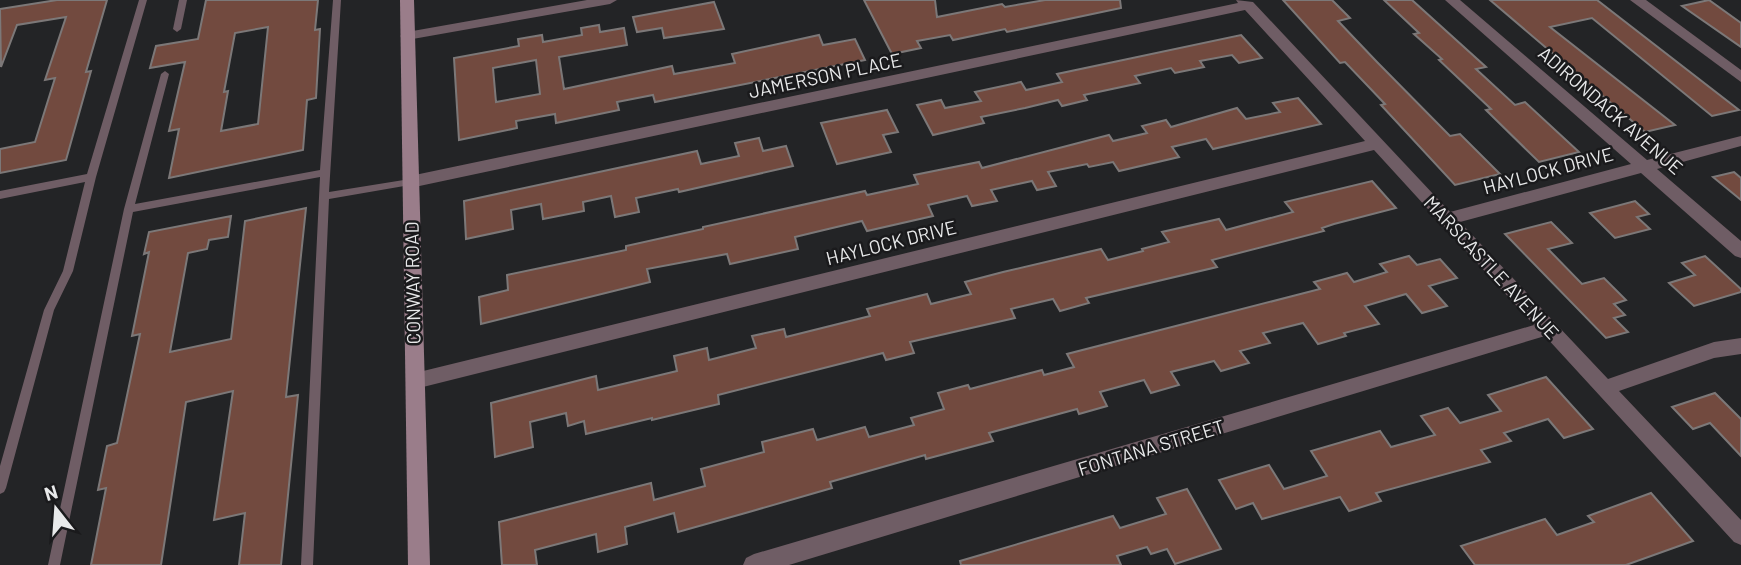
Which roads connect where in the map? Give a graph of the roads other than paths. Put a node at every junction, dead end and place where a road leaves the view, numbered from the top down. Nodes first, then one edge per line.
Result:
1 (142, 0) edge
2 (183, 0) edge
3 (337, 0) edge
4 (407, 0) edge
5 (610, 0) edge
6 (1452, 0) edge
7 (1637, 0) edge
8 (1245, 3) edge
9 (177, 29) dead end
10 (407, 36) junction
11 (165, 74) dead end
12 (1741, 77) edge
13 (1741, 141) edge
14 (1377, 144) junction
15 (1644, 167) junction
16 (325, 173) junction
17 (91, 177) junction
18 (410, 182) junction
19 (0, 195) edge
20 (325, 196) junction
21 (129, 209) junction
22 (1447, 219) junction
23 (1741, 251) edge
24 (1549, 328) junction
25 (1741, 346) edge
26 (415, 381) junction
27 (1604, 388) junction
28 (0, 488) edge
29 (1741, 535) edge
30 (54, 565) edge
31 (307, 565) edge
32 (419, 565) edge
33 (754, 565) edge

1 - 17 lane
2 - 9 lane
3 - 16 lane
4 - 10 main road, CONWAY ROAD
5 - 10 street
6 - 15 street, ADIRONDACK AVENUE
7 - 12 street
8 - 14 street, MARSCASTLE AVENUE
8 - 18 street, JAMERSON PLACE
10 - 18 main road, CONWAY ROAD
11 - 21 lane
13 - 15 street, HAYLOCK DRIVE
14 - 22 street, MARSCASTLE AVENUE
14 - 26 street, HAYLOCK DRIVE
15 - 22 street, HAYLOCK DRIVE
15 - 23 street, ADIRONDACK AVENUE
16 - 20 lane
16 - 21 lane
17 - 19 lane
17 - 28 lane
18 - 20 lane
18 - 26 main road, CONWAY ROAD
20 - 31 lane
21 - 30 lane
22 - 24 street, MARSCASTLE AVENUE
24 - 27 street, MARSCASTLE AVENUE
24 - 33 street, FONTANA STREET
25 - 27 street
26 - 32 main road, CONWAY ROAD
27 - 29 street, MARSCASTLE AVENUE

